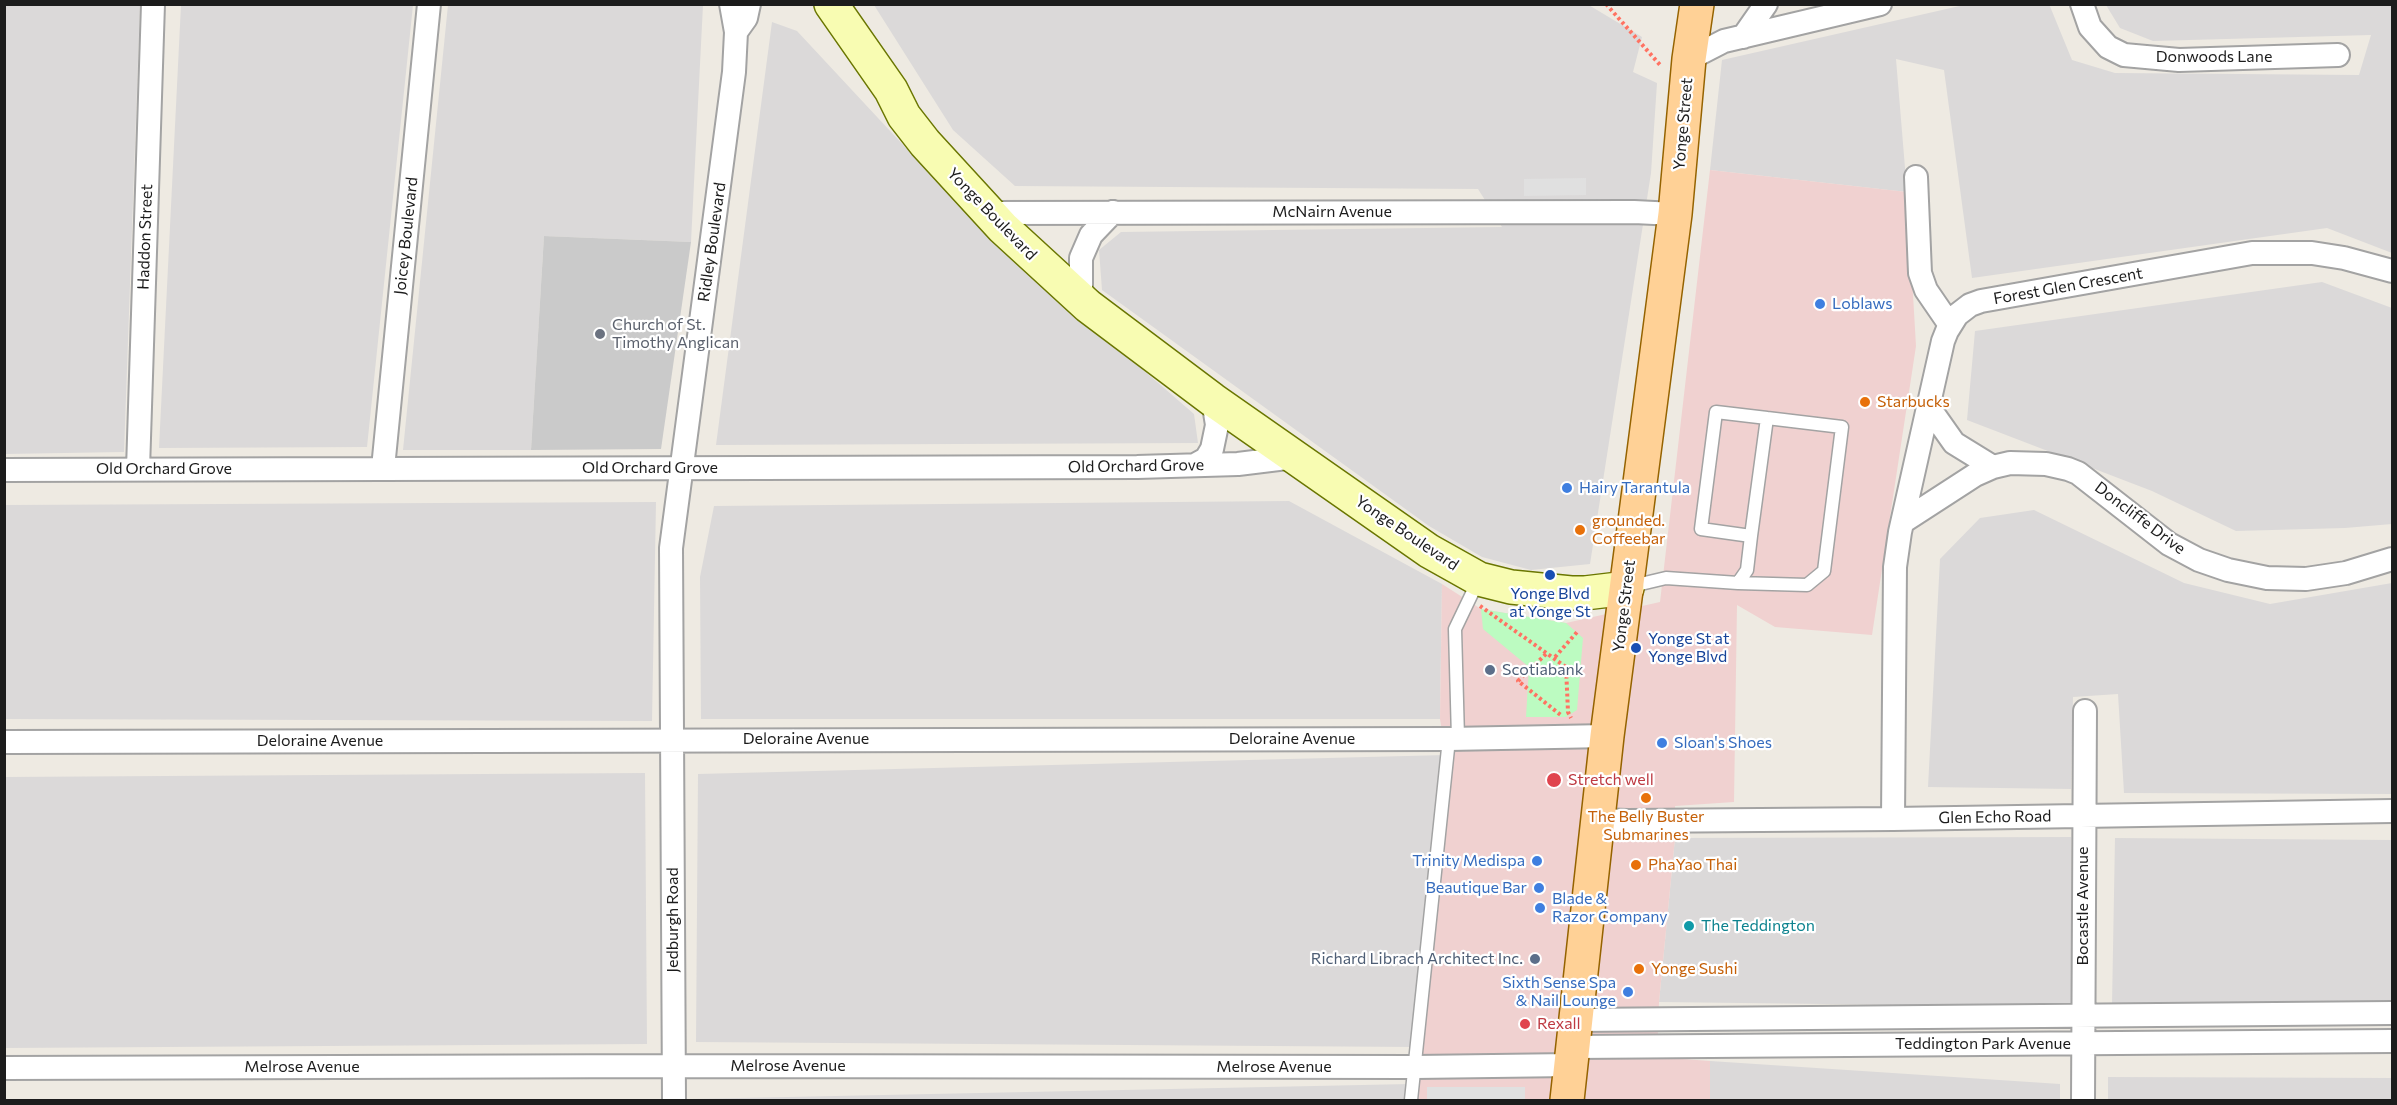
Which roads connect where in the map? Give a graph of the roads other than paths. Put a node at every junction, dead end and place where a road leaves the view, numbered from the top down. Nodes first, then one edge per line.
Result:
1 (153, 4) edge
2 (429, 4) edge
3 (731, 4) edge
4 (749, 4) edge
5 (813, 4) edge
6 (831, 4) edge
7 (1697, 4) edge
8 (1766, 4) edge
9 (1880, 4) edge
10 (2082, 4) edge
11 (736, 32) junction
12 (1743, 37) junction
13 (2338, 55) dead end
14 (1675, 63) junction
15 (904, 116) junction
16 (1916, 177) dead end
17 (1113, 212) junction
18 (989, 213) junction
19 (1675, 214) junction
20 (2392, 271) edge
21 (1088, 306) junction
22 (1950, 325) junction
23 (1214, 400) junction
24 (1930, 409) junction
25 (1767, 418) junction
26 (1295, 457) junction
27 (1195, 465) junction
28 (1993, 466) junction
29 (383, 468) junction
30 (681, 468) junction
31 (138, 469) junction
32 (4, 470) edge
33 (1904, 521) junction
34 (1751, 536) junction
35 (2392, 559) edge
36 (1738, 583) junction
37 (1627, 588) junction
38 (1478, 592) junction
39 (2085, 711) dead end
40 (1607, 736) junction
41 (671, 739) junction
42 (1454, 739) junction
43 (4, 742) edge
44 (2392, 811) edge
45 (2083, 816) junction
46 (1598, 819) junction
47 (1893, 819) junction
48 (2392, 1013) edge
49 (2084, 1015) junction
50 (2392, 1041) edge
51 (1574, 1044) junction
52 (2083, 1044) junction
53 (674, 1066) junction
54 (1415, 1067) junction
55 (4, 1068) edge
56 (674, 1101) edge
57 (1411, 1101) edge
58 (1567, 1101) edge
59 (2083, 1101) edge

1 - 31 street, Haddon Street
2 - 29 street, Joicey Boulevard
3 - 11 street, Ridley Boulevard
4 - 11 street, Ridley Boulevard
5 - 15 street, Yonge Boulevard
6 - 15 street, Yonge Boulevard
7 - 14 main road, Yonge Street
8 - 12 street
9 - 12 street
10 - 13 street, Donwoods Lane
11 - 30 street, Ridley Boulevard
12 - 14 street
14 - 19 main road, Yonge Street
15 - 18 street, Yonge Boulevard
16 - 22 street
17 - 18 street, McNairn Avenue
17 - 19 street, McNairn Avenue
17 - 21 street
18 - 21 street, Yonge Boulevard
19 - 37 main road, Yonge Street
20 - 22 street, Forest Glen Crescent
21 - 23 street, Yonge Boulevard
22 - 24 street
23 - 26 street, Yonge Boulevard
23 - 27 street
24 - 28 street
24 - 33 street
25 - 34 lane
25 - 34 lane
25 - 36 lane
26 - 27 street, Old Orchard Grove
26 - 38 street, Yonge Boulevard
27 - 30 street, Old Orchard Grove
28 - 33 street, Doncliffe Drive
28 - 35 street, Doncliffe Drive
29 - 30 street, Old Orchard Grove
29 - 31 street, Old Orchard Grove
30 - 41 street, Ridley Boulevard
31 - 32 street, Old Orchard Grove
33 - 47 street
34 - 36 lane
36 - 37 lane
37 - 38 street, Yonge Boulevard
37 - 40 main road, Yonge Street
38 - 42 lane
39 - 45 street, Bocastle Avenue
40 - 42 street, Deloraine Avenue
40 - 46 main road, Yonge Street
41 - 42 street, Deloraine Avenue
41 - 43 street, Deloraine Avenue
41 - 53 street, Jedburgh Road
42 - 54 lane
44 - 45 street, Glen Echo Road
45 - 47 street, Glen Echo Road
45 - 49 street, Bocastle Avenue
46 - 47 street, Glen Echo Road
46 - 51 main road, Yonge Street
48 - 49 street, Teddington Park Avenue
49 - 51 street, Teddington Park Avenue
49 - 52 street, Bocastle Avenue
50 - 52 street, Teddington Park Avenue
51 - 52 street, Teddington Park Avenue
51 - 54 street, Melrose Avenue
51 - 58 main road, Yonge Street
52 - 59 street, Bocastle Avenue
53 - 54 street, Melrose Avenue
53 - 55 street, Melrose Avenue
53 - 56 street, Jedburgh Road
54 - 57 lane

